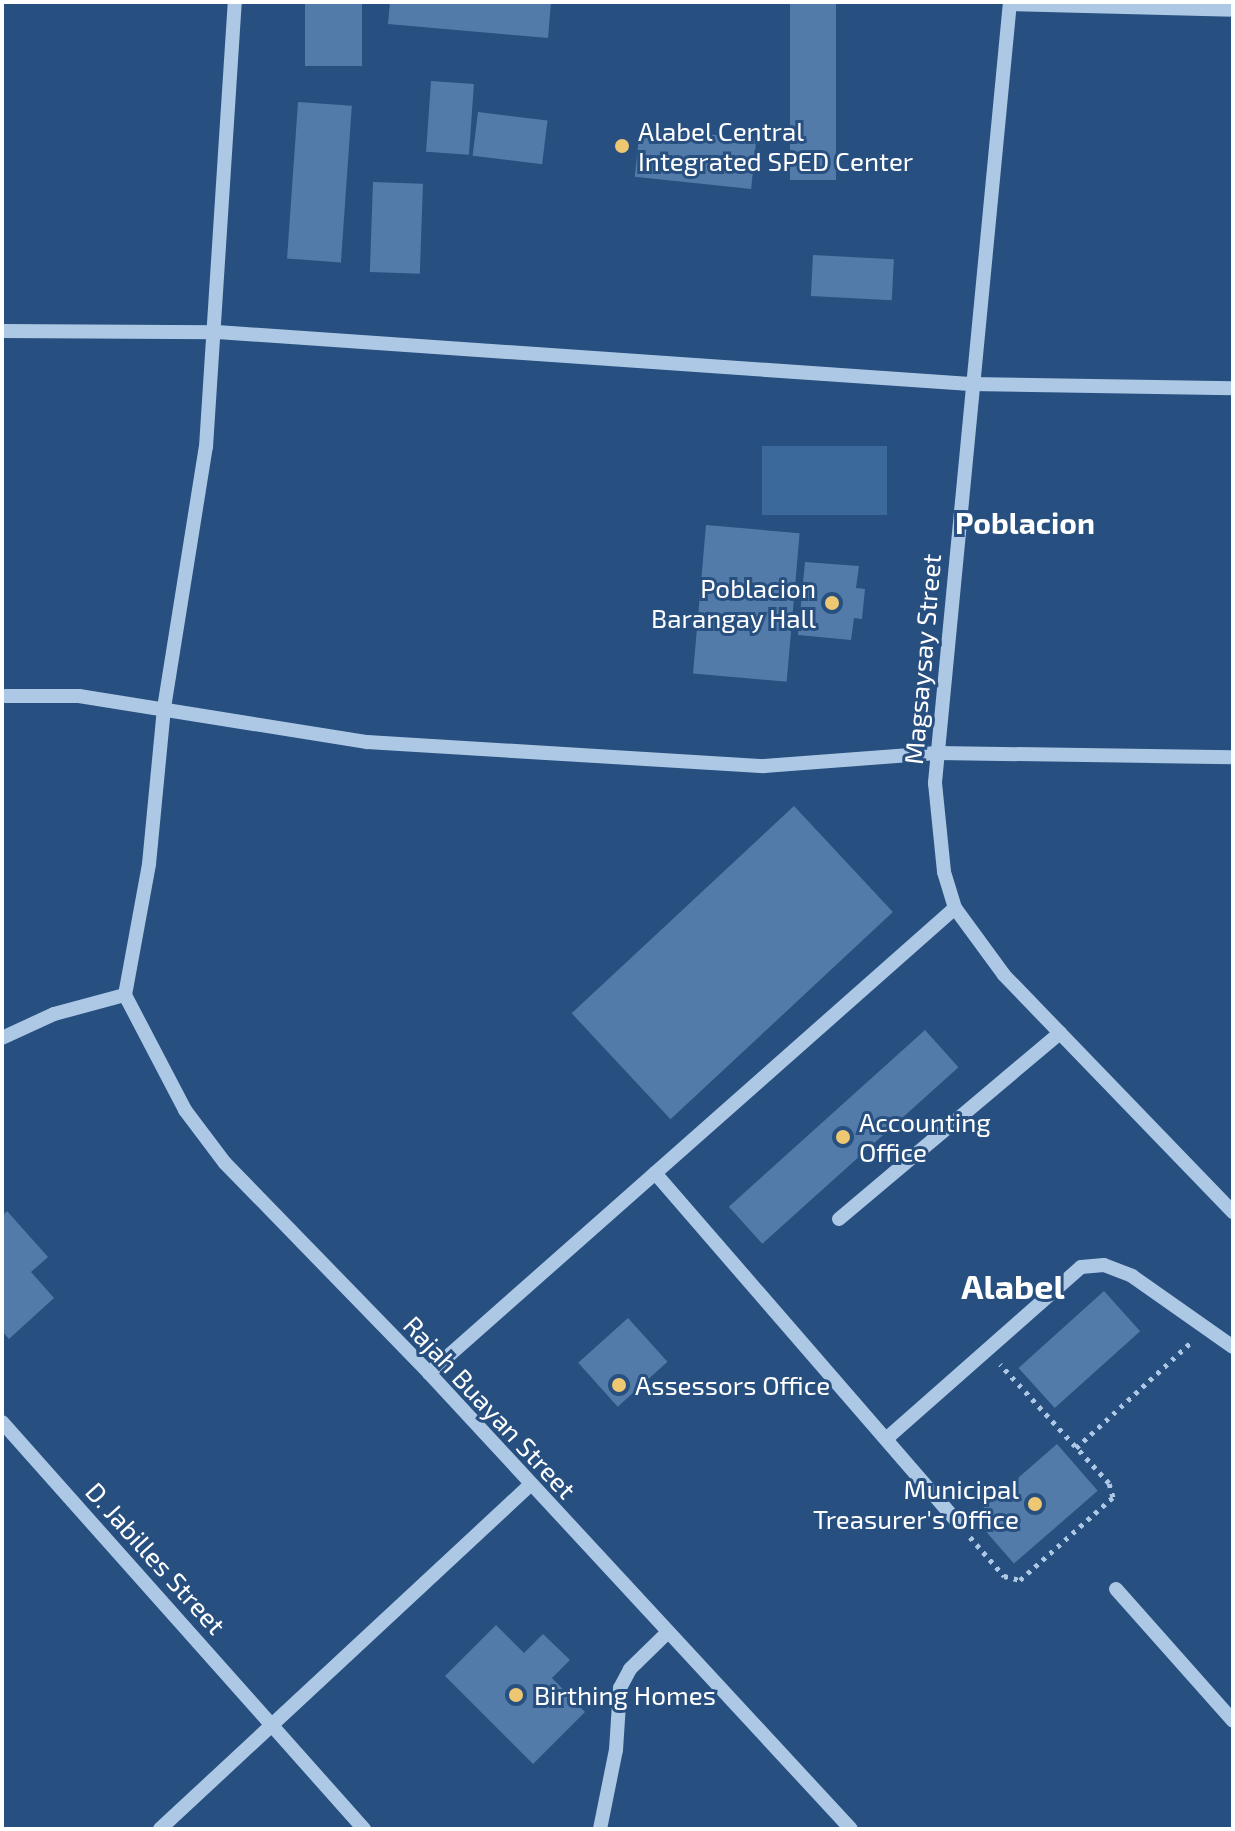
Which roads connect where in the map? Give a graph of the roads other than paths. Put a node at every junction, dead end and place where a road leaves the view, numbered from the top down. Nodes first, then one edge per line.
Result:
1 (235, 2) edge
2 (1010, 3) edge
3 (1233, 10) edge
4 (2, 331) edge
5 (217, 332) junction
6 (970, 384) junction
7 (1233, 388) edge
8 (2, 696) edge
9 (164, 708) junction
10 (937, 753) junction
11 (1233, 757) edge
12 (955, 908) junction
13 (125, 995) junction
14 (1060, 1033) junction
15 (2, 1038) edge
16 (655, 1173) junction
17 (1233, 1212) edge
18 (839, 1219) dead end
19 (1233, 1347) edge
20 (429, 1373) junction
21 (2, 1422) edge
22 (886, 1439) junction
23 (530, 1485) junction
24 (956, 1521) road end
25 (1116, 1589) dead end
26 (668, 1632) junction
27 (1233, 1721) edge
28 (273, 1726) junction
29 (160, 1829) edge
30 (364, 1829) edge
31 (600, 1829) edge
32 (851, 1829) edge

1 - 5 street
2 - 3 street
2 - 6 street, Magsaysay Street
4 - 5 street
5 - 6 street
5 - 9 street
6 - 7 street
6 - 10 street, Magsaysay Street
8 - 9 street
9 - 10 street
9 - 13 street
10 - 11 street
10 - 12 street, Magsaysay Street
12 - 14 street, Magsaysay Street
12 - 16 street
13 - 15 street
13 - 20 street, Rajah Buayan Street
14 - 17 street, Magsaysay Street
14 - 18 street
16 - 20 street
16 - 22 street
19 - 22 street
20 - 23 street, Rajah Buayan Street
21 - 28 street, D. Jabilles Street
22 - 24 street
23 - 26 street, Rajah Buayan Street
23 - 28 street
25 - 27 street
26 - 31 street
26 - 32 street, Rajah Buayan Street
28 - 29 street
28 - 30 street, D. Jabilles Street

